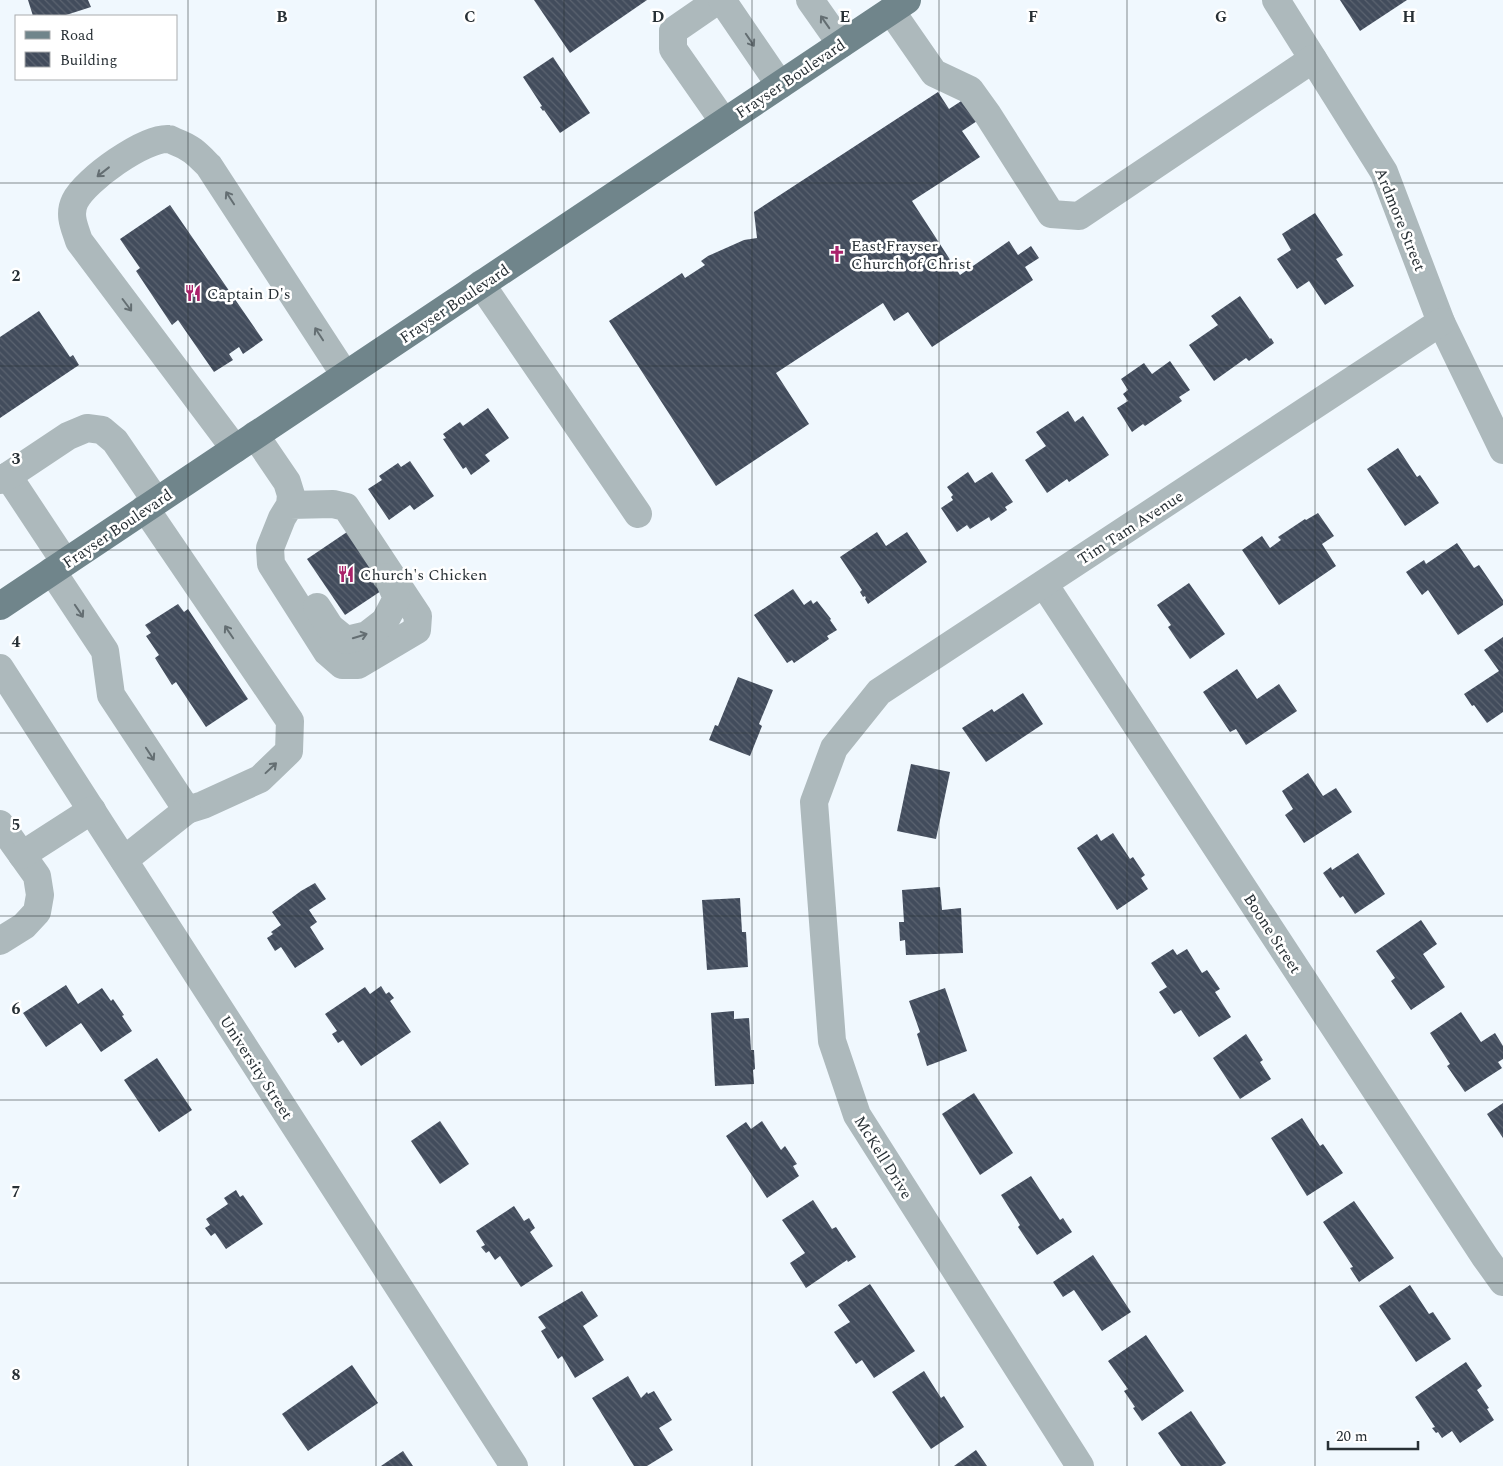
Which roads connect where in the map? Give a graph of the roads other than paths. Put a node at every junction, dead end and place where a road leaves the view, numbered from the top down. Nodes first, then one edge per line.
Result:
1 (718, 0) edge
2 (722, 0) edge
3 (810, 0) edge
4 (1276, 0) edge
5 (899, 5) edge
6 (841, 44) junction
7 (1313, 59) junction
8 (780, 85) junction
9 (724, 122) junction
10 (481, 284) junction
11 (1442, 322) junction
12 (346, 375) junction
13 (245, 442) junction
14 (1503, 450) edge
15 (4, 478) edge
16 (151, 505) junction
17 (290, 505) junction
18 (638, 514) dead end
19 (59, 566) junction
20 (1044, 584) junction
21 (0, 606) edge
22 (0, 668) edge
23 (834, 748) joint
24 (92, 810) junction
25 (186, 810) junction
26 (0, 824) edge
27 (22, 855) junction
28 (124, 860) junction
29 (0, 942) edge
30 (1503, 1282) edge
31 (514, 1466) edge
32 (1080, 1466) edge

1 - 9 street
2 -> 8 street
6 -> 3 street
4 - 7 street, Ardmore Street
5 - 6 main road, Frayser Boulevard
5 - 7 street
6 - 8 main road, Frayser Boulevard
7 - 11 street, Ardmore Street
8 - 9 main road, Frayser Boulevard
9 - 10 main road, Frayser Boulevard
10 - 12 main road, Frayser Boulevard
10 - 18 street
11 - 14 street, Ardmore Street
11 - 20 street, Tim Tam Avenue
12 - 13 main road, Frayser Boulevard
12 -> 13 street
13 - 16 main road, Frayser Boulevard
13 - 17 street
15 - 16 street
15 - 19 street
16 - 19 main road, Frayser Boulevard
25 -> 16 street
17 - 17 street
19 - 21 main road, Frayser Boulevard
19 -> 25 street
20 - 23 street, Tim Tam Avenue
20 - 30 street, Boone Street
22 - 24 street, University Street
23 - 32 street, McKell Drive
24 - 27 street
24 - 28 street, University Street
25 - 28 street
26 - 27 street
27 - 29 street
28 - 31 street, University Street

